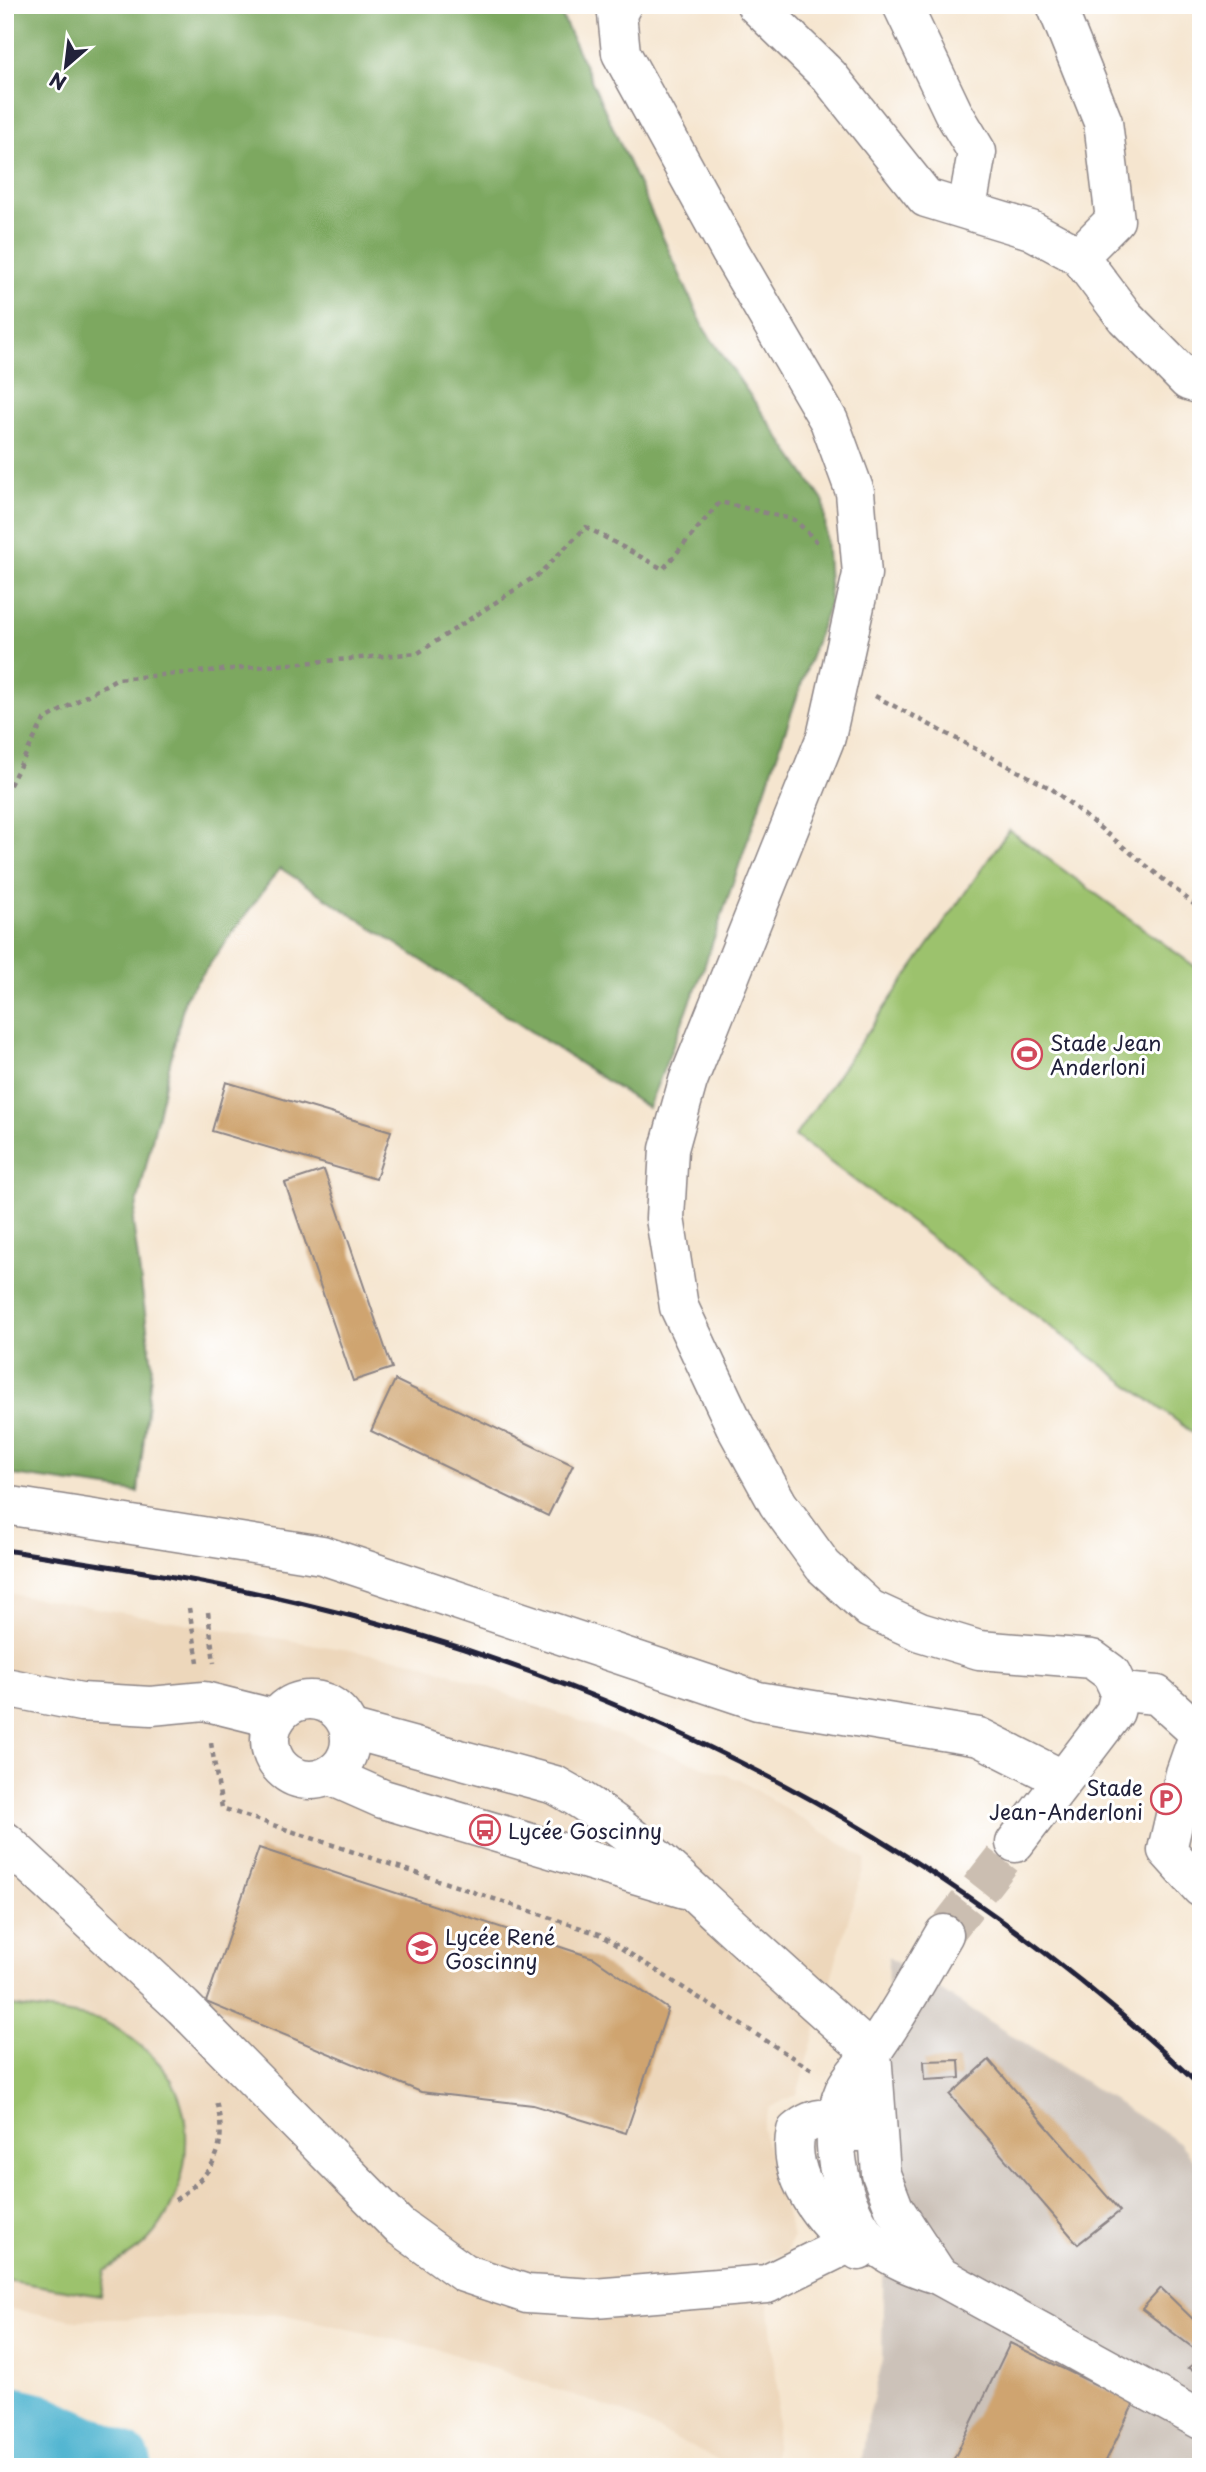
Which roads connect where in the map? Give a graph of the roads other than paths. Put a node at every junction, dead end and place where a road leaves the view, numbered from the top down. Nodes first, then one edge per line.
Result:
1 (622, 5) edge
2 (756, 5) edge
3 (902, 5) edge
4 (1056, 5) edge
5 (967, 208) junction
6 (1079, 256) junction
7 (1201, 385) edge
8 (5, 1505) edge
9 (5, 1688) edge
10 (1120, 1692) junction
11 (276, 1719) junction
12 (349, 1728) junction
13 (331, 1776) junction
14 (1062, 1779) junction
15 (5, 1841) edge
16 (1015, 1843) tunnel mouth
17 (1201, 1888) edge
18 (693, 1891) junction
19 (944, 1934) tunnel mouth
20 (872, 2053) junction
21 (838, 2119) junction
22 (879, 2147) junction
23 (849, 2243) junction
24 (938, 2275) junction
25 (1201, 2420) edge

1 - 10 street
2 - 5 street
3 - 5 street
4 - 6 street
5 - 6 street
6 - 7 street
8 - 14 street
9 - 11 street
10 - 14 street
10 - 17 street
11 - 12 street
11 - 13 street
12 - 13 street
12 - 18 street
13 - 18 street
14 - 16 street
15 - 23 street
18 - 20 street
19 - 20 street
20 - 21 street
20 - 22 street
21 - 22 street
21 - 23 street
21 - 24 street
22 - 24 street
23 - 24 street
24 - 25 street

